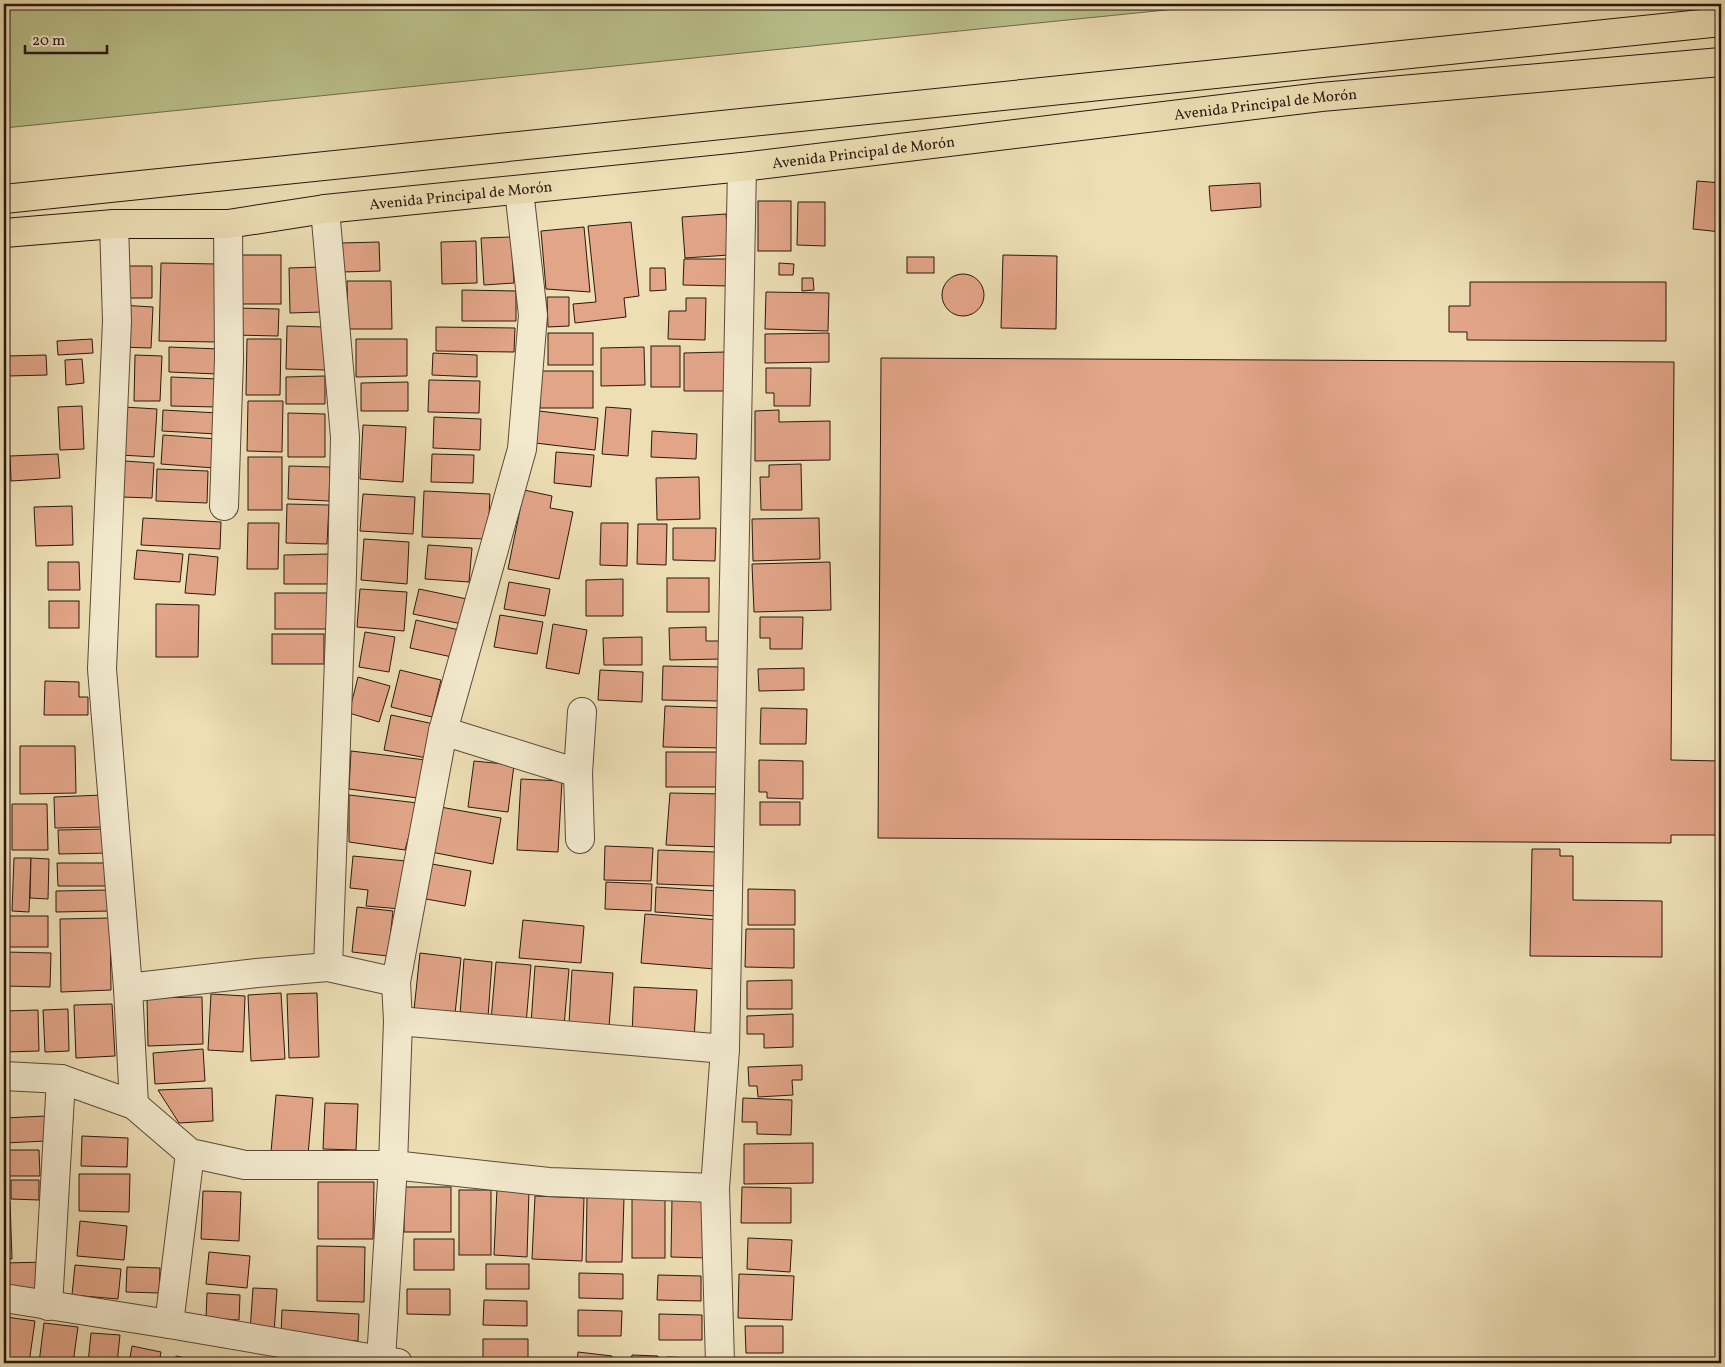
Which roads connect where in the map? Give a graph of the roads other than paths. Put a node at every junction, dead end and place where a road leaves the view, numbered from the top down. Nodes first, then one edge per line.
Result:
1 (1721, 22) edge
2 (1721, 62) edge
3 (742, 167) junction
4 (518, 190) junction
5 (4, 199) edge
6 (325, 209) junction
7 (114, 224) junction
8 (228, 224) junction
9 (4, 233) edge
10 (224, 506) dead end
11 (582, 712) dead end
12 (443, 731) junction
13 (578, 773) junction
14 (580, 839) dead end
15 (328, 967) junction
16 (396, 982) junction
17 (128, 988) junction
18 (398, 1021) junction
19 (725, 1050) junction
20 (4, 1076) edge
21 (62, 1079) junction
22 (134, 1105) junction
23 (190, 1153) junction
24 (393, 1165) junction
25 (715, 1188) junction
26 (4, 1298) edge
27 (48, 1306) junction
28 (169, 1324) junction
29 (390, 1362) edge
30 (720, 1363) edge

1 - 5 main road
2 - 3 main road, Avenida Principal de Morón
3 - 4 main road, Avenida Principal de Morón
3 - 19 street
4 - 6 main road, Avenida Principal de Morón
4 - 12 street
6 - 8 main road, Avenida Principal de Morón
6 - 15 street
7 - 8 main road, Avenida Principal de Morón
7 - 9 main road, Avenida Principal de Morón
7 - 17 street
8 - 10 street
11 - 13 street
12 - 13 street
12 - 16 street
13 - 14 street
15 - 16 street
15 - 17 street
16 - 18 street
17 - 22 street
18 - 19 street
18 - 24 street
19 - 25 street
20 - 21 street
21 - 22 street
21 - 27 street
22 - 23 street
23 - 24 street
23 - 28 street
24 - 25 street
24 - 29 street
25 - 30 street
26 - 27 street
27 - 28 street
28 - 29 street

